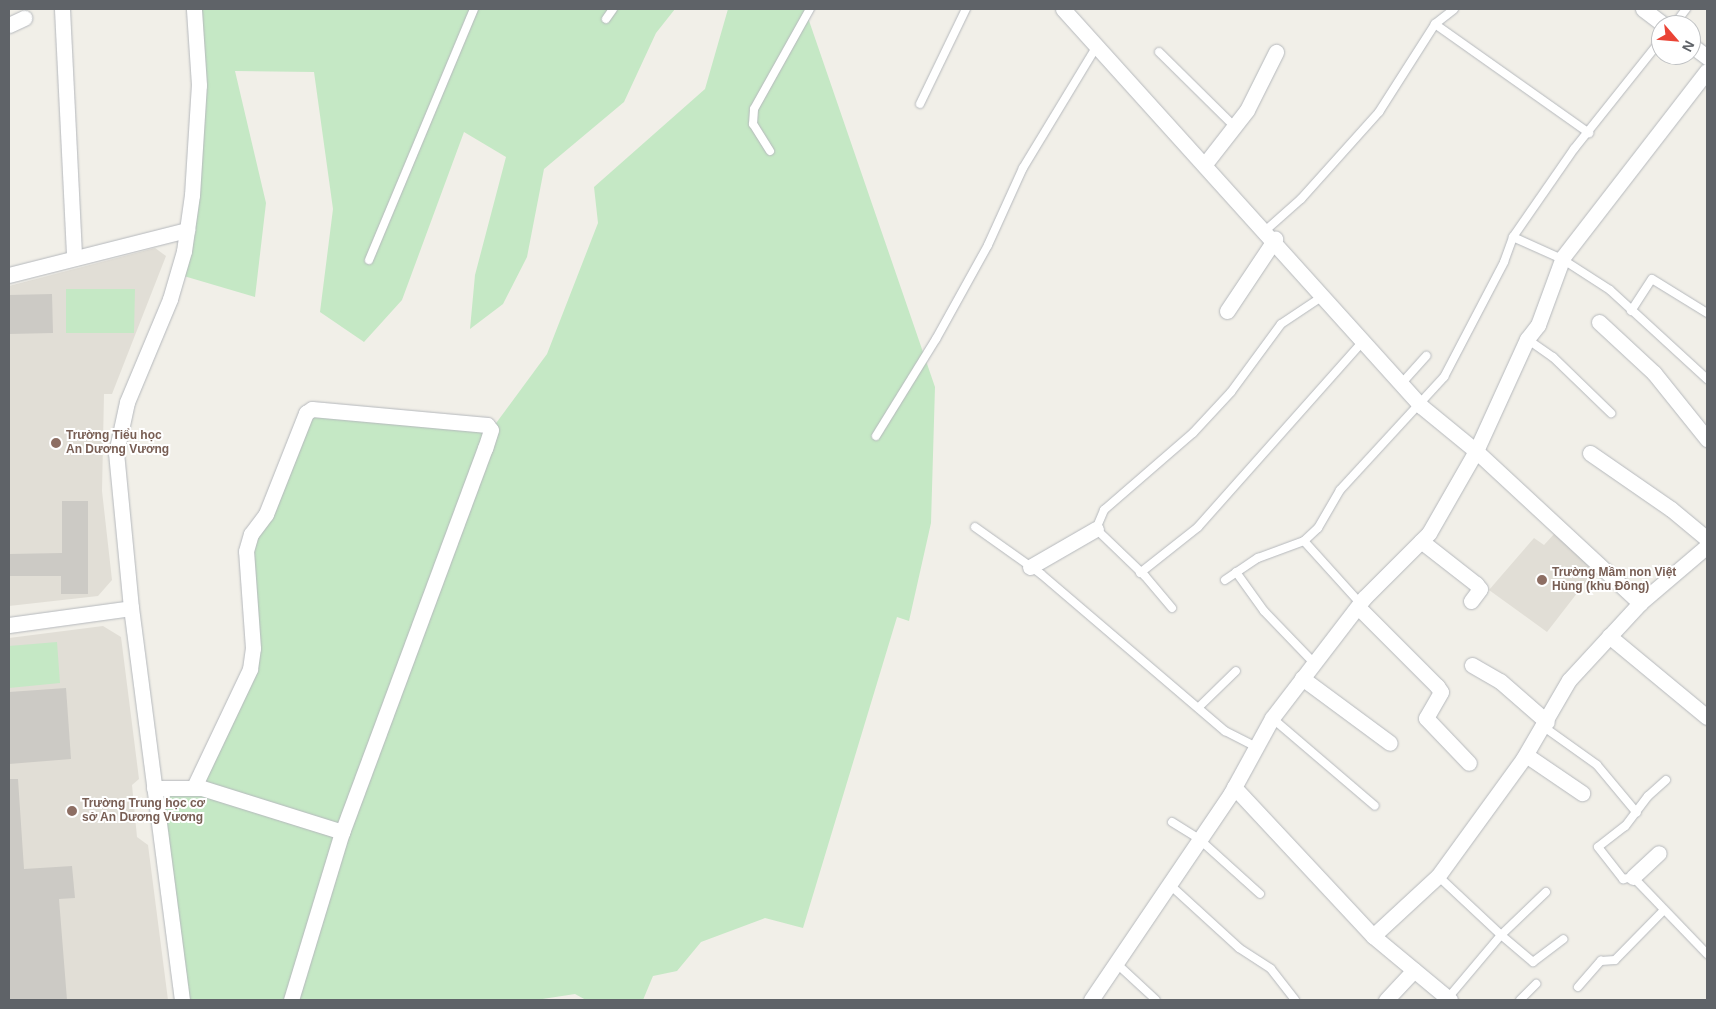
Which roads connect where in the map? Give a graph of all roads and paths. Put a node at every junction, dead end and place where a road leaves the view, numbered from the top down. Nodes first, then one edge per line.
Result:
1 (62, 9) edge
2 (194, 9) edge
3 (474, 9) edge
4 (613, 9) edge
5 (810, 9) edge
6 (966, 9) edge
7 (1063, 9) edge
8 (1454, 9) edge
9 (24, 18) dead end
10 (606, 19) dead end
11 (1435, 24) junction
12 (9, 25) edge
13 (1097, 46) junction
14 (1159, 52) dead end
15 (1276, 52) dead end
16 (1651, 53) edge
17 (1707, 72) edge
18 (920, 104) dead end
19 (1232, 124) junction
20 (1589, 133) junction
21 (770, 151) dead end
22 (1205, 164) junction
23 (187, 230) junction
24 (1270, 235) junction
25 (1513, 237) junction
26 (74, 258) junction
27 (1562, 259) junction
28 (369, 260) dead end
29 (9, 275) edge
30 (1323, 296) junction
31 (1227, 311) dead end
32 (1632, 311) junction
33 (1707, 313) edge
34 (1599, 322) dead end
35 (1527, 339) junction
36 (1362, 342) junction
37 (1426, 356) dead end
38 (1707, 379) edge
39 (1401, 384) junction
40 (1421, 406) junction
41 (1611, 413) dead end
42 (876, 436) dead end
43 (1707, 439) edge
44 (1476, 451) junction
45 (1590, 453) dead end
46 (975, 527) dead end
47 (1096, 529) junction
48 (1707, 539) edge
49 (1304, 541) junction
50 (1421, 541) junction
51 (1707, 546) edge
52 (1030, 567) junction
53 (1236, 572) junction
54 (1140, 573) junction
55 (1225, 580) dead end
56 (1471, 601) dead end
57 (1640, 603) junction
58 (1359, 605) junction
59 (131, 608) junction
60 (1172, 608) dead end
61 (9, 626) edge
62 (1609, 636) junction
63 (1314, 663) junction
64 (1472, 665) dead end
65 (1236, 672) dead end
66 (1302, 678) junction
67 (1200, 706) junction
68 (1707, 717) edge
69 (1272, 718) junction
70 (1546, 724) junction
71 (1390, 743) dead end
72 (1256, 747) junction
73 (1526, 755) junction
74 (1469, 763) dead end
75 (1666, 780) dead end
76 (194, 787) junction
77 (1234, 787) junction
78 (154, 788) junction
79 (1582, 793) dead end
80 (1375, 806) dead end
81 (1637, 813) junction
82 (1172, 822) dead end
83 (342, 832) junction
84 (1200, 839) junction
85 (1658, 853) dead end
86 (1438, 876) junction
87 (1633, 877) junction
88 (1169, 884) junction
89 (1546, 892) dead end
90 (1260, 894) dead end
91 (1663, 911) junction
92 (1501, 935) junction
93 (1373, 936) junction
94 (1564, 939) dead end
95 (1707, 954) edge
96 (1116, 963) junction
97 (1414, 970) junction
98 (1536, 984) dead end
99 (1578, 987) dead end
100 (182, 1000) edge
101 (290, 1000) edge
102 (1091, 1000) edge
103 (1156, 1000) edge
104 (1295, 1000) edge
105 (1386, 1000) edge
106 (1448, 1000) edge
107 (1520, 1000) edge

1 - 26 street
2 - 23 street
3 - 28 lane
4 - 10 lane
5 - 21 lane
6 - 18 lane
7 - 13 street
8 - 11 lane
9 - 12 street
11 - 20 lane
11 - 24 lane
13 - 22 street
13 - 42 lane
14 - 19 lane
15 - 19 street
16 - 20 lane
17 - 27 street
19 - 22 street
20 - 25 lane
22 - 24 street
23 - 26 street
23 - 59 street
24 - 30 street
24 - 31 street
25 - 27 lane
25 - 40 lane
26 - 29 street
27 - 32 lane
27 - 35 street
30 - 36 street
30 - 47 lane
32 - 33 lane
32 - 38 lane
34 - 43 street
35 - 41 lane
35 - 44 street
36 - 39 street
36 - 54 lane
37 - 39 lane
39 - 40 street
40 - 44 street
40 - 49 lane
44 - 50 street
44 - 57 street
45 - 48 street
46 - 52 lane
47 - 52 street
47 - 54 lane
49 - 53 lane
49 - 58 lane
50 - 56 street
50 - 58 street
51 - 57 street
52 - 67 lane
53 - 55 lane
53 - 63 lane
54 - 60 lane
57 - 62 street
58 - 63 street
58 - 74 street
59 - 61 street
59 - 78 street
62 - 68 street
62 - 70 street
63 - 66 street
64 - 70 street
65 - 67 lane
66 - 69 street
66 - 71 street
67 - 72 lane
69 - 72 street
69 - 80 lane
70 - 73 street
70 - 81 lane
72 - 77 street
73 - 79 street
73 - 86 street
75 - 81 lane
76 - 78 street
76 - 83 street
76 - 83 street
77 - 84 street
77 - 93 street
78 - 100 street
81 - 87 lane
82 - 84 lane
83 - 101 street
84 - 88 street
84 - 90 lane
85 - 87 street
86 - 92 lane
86 - 93 street
87 - 91 lane
88 - 96 street
88 - 104 lane
89 - 92 lane
91 - 95 lane
91 - 99 lane
92 - 94 lane
92 - 106 lane
93 - 97 street
96 - 102 street
96 - 103 lane
97 - 105 street
97 - 106 street
98 - 107 lane

